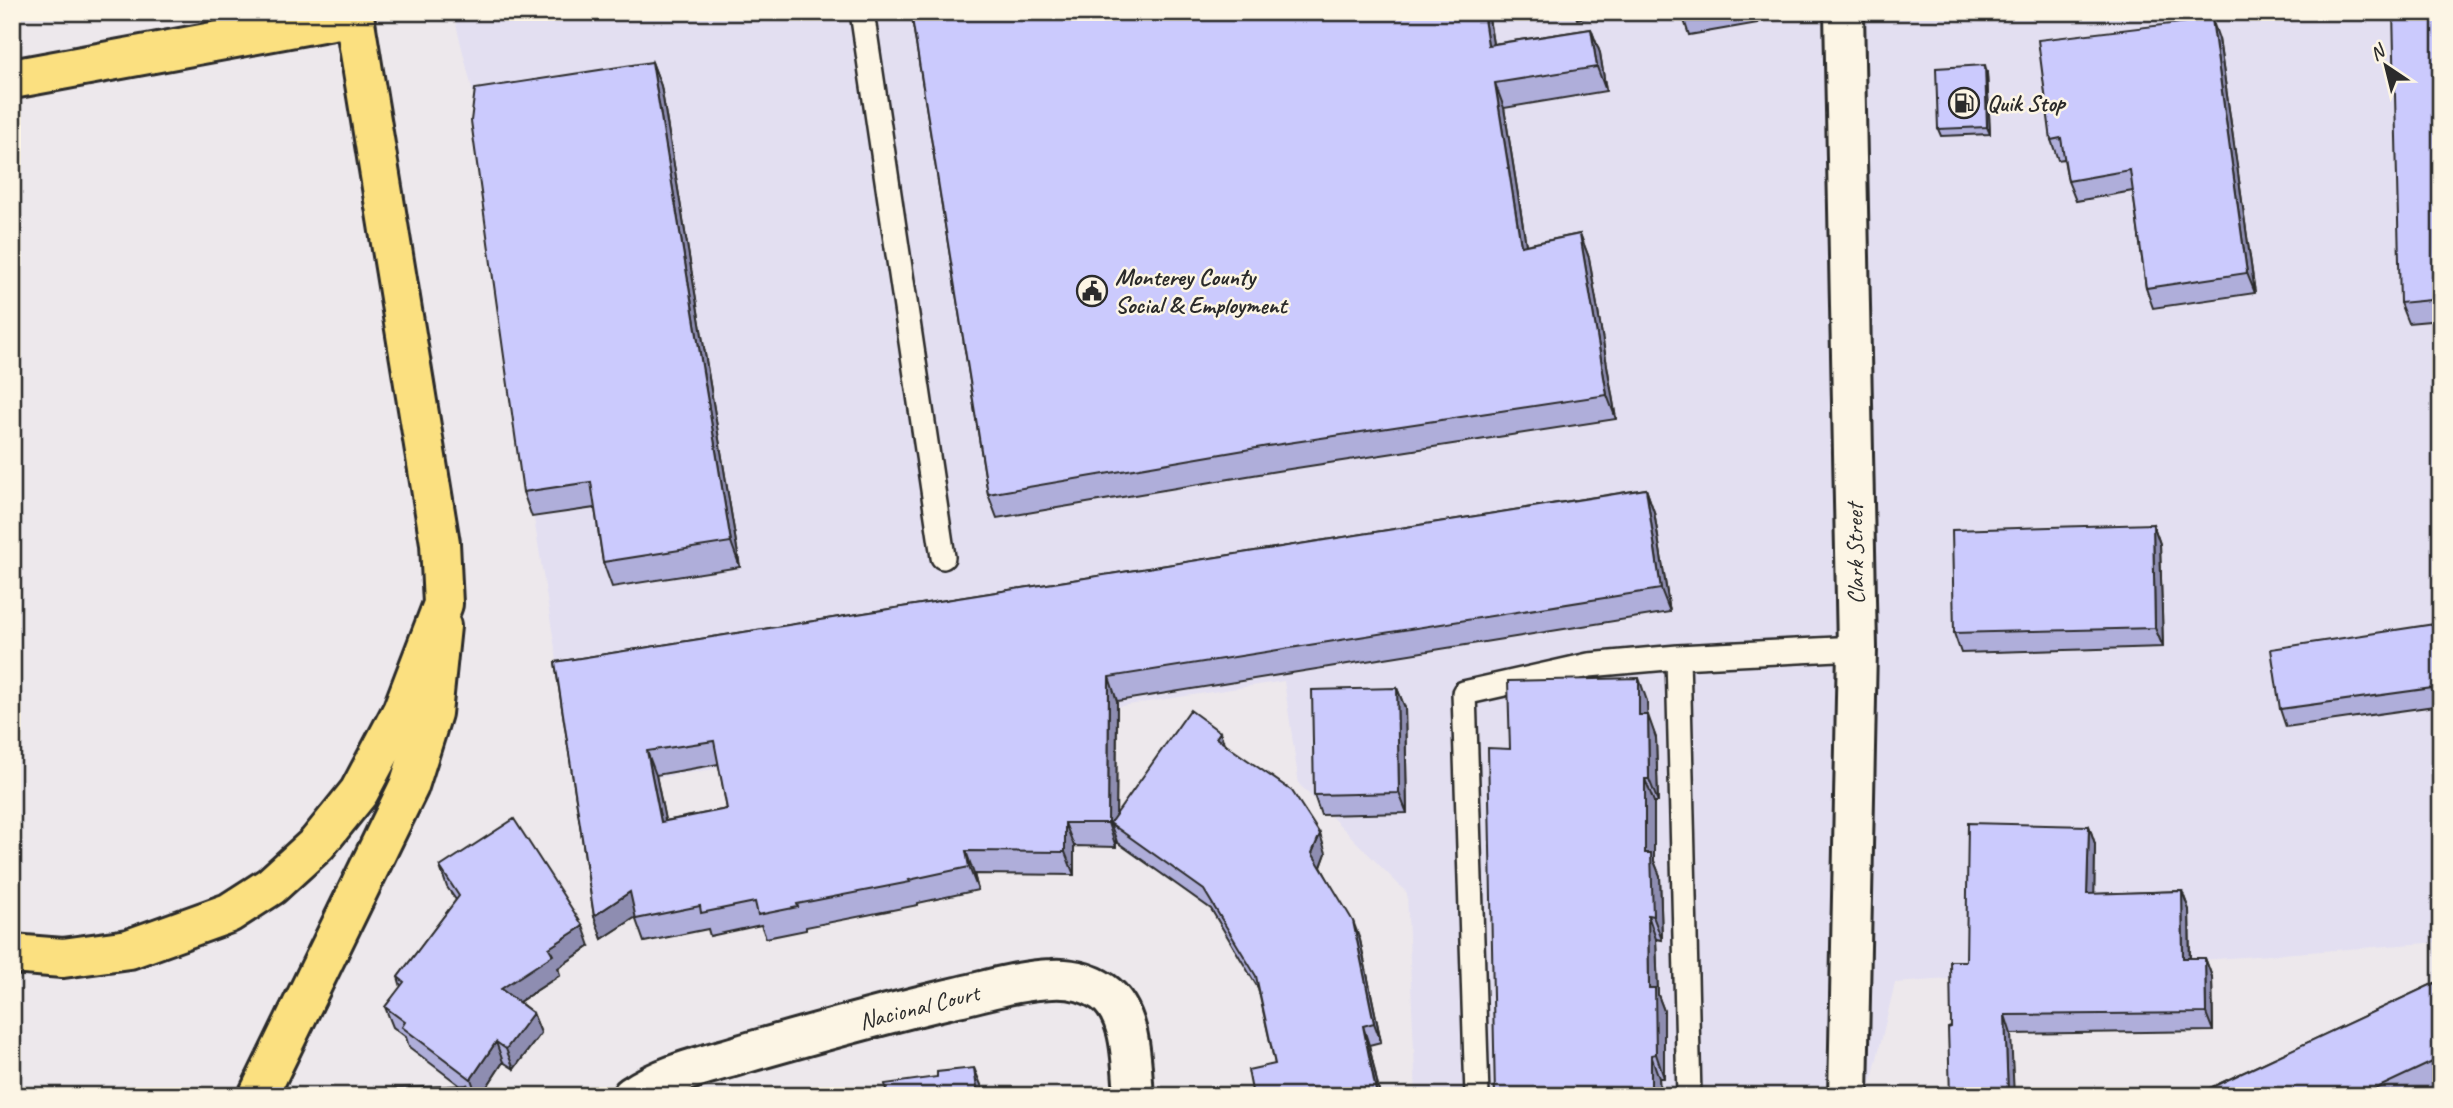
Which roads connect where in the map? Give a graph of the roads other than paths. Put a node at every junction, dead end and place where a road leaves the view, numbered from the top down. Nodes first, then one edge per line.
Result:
1 (862, 12) edge
2 (1844, 12) edge
3 (366, 14) edge
4 (12, 79) edge
5 (943, 556) dead end
6 (443, 604) junction
7 (1857, 648) junction
8 (1678, 657) junction
9 (12, 954) edge
10 (258, 1096) edge
11 (632, 1096) edge
12 (1134, 1096) edge
13 (1477, 1096) edge
14 (1689, 1096) edge
15 (1848, 1096) edge

1 - 5 lane
2 - 7 street, Clark Street
3 - 4 main road
3 - 6 main road
6 - 9 main road
6 - 10 main road
7 - 8 lane
7 - 15 street, Clark Street
8 - 13 lane
8 - 14 lane
11 - 12 street, Nacional Court

